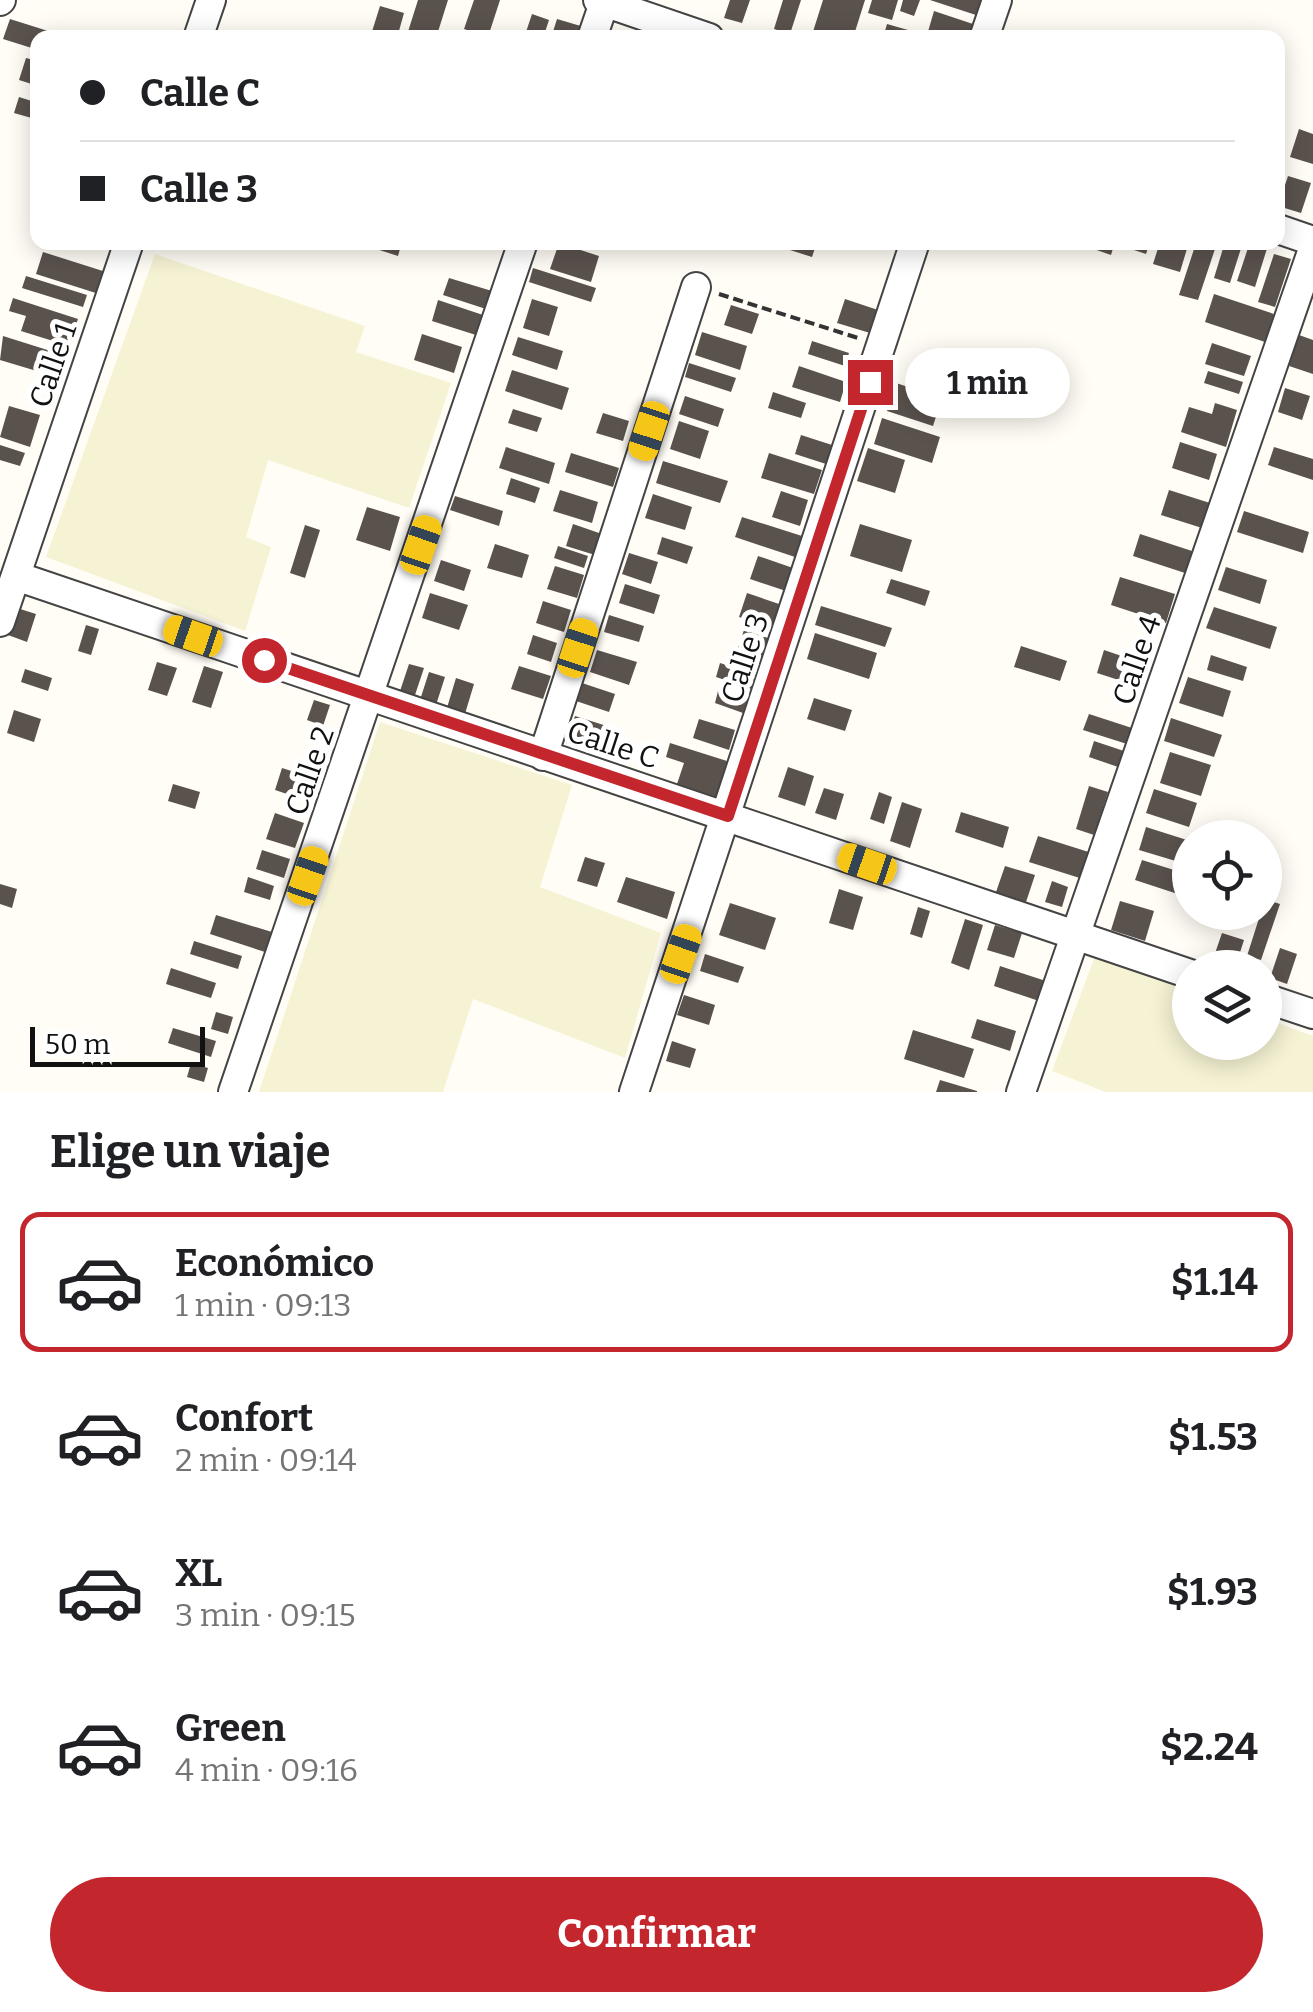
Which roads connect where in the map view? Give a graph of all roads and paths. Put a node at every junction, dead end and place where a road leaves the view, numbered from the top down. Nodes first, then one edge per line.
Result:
1 (210, 0) edge
2 (997, 0) edge
3 (602, 1) edge
4 (201, 30) edge
5 (594, 30) edge
6 (686, 30) edge
7 (987, 30) edge
8 (1285, 231) edge
9 (1313, 241) edge
10 (1313, 249) edge
11 (126, 250) edge
12 (520, 250) edge
13 (912, 250) edge
14 (696, 286) joint
15 (882, 346) junction
16 (16, 576) junction
17 (0, 622) edge
18 (370, 697) junction
19 (543, 756) junction
20 (728, 816) junction
21 (1076, 936) junction
22 (1172, 968) edge
23 (1282, 1004) edge
24 (1313, 1014) edge
25 (234, 1092) edge
26 (634, 1092) edge
27 (1021, 1092) edge

1 - 4 street
2 - 7 street
3 - 5 street
3 - 6 street
8 - 9 street
10 - 21 street, Calle 4
11 - 16 street, Calle 1
12 - 18 street, Calle 2
13 - 15 street, Calle 3
14 - 15 path
14 - 19 street
15 - 20 street, Calle 3
16 - 17 street, Calle 1
16 - 18 street, Calle C
18 - 19 street, Calle C
18 - 25 street, Calle 2
19 - 20 street, Calle C
20 - 21 street, Calle C
20 - 26 street, Calle 3
21 - 22 street, Calle C
21 - 27 street, Calle 4
23 - 24 street

